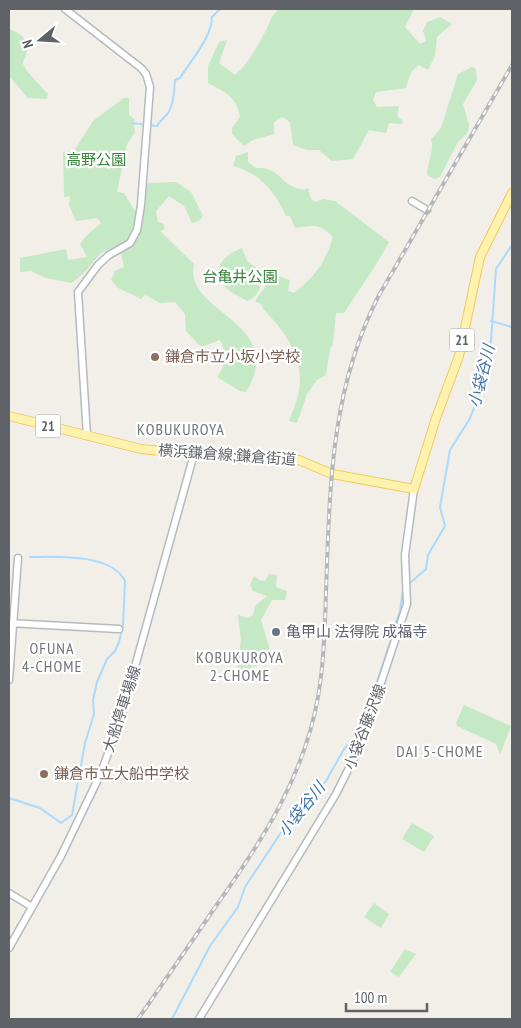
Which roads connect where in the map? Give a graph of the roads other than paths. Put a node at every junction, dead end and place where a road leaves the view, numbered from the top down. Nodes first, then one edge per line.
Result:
1 (65, 9) edge
2 (512, 193) edge
3 (412, 200) dead end
4 (427, 210) dead end
5 (9, 416) edge
6 (87, 436) junction
7 (194, 454) junction
8 (414, 489) junction
9 (18, 558) dead end
10 (11, 624) edge
11 (118, 629) dead end
12 (9, 680) edge
13 (9, 893) edge
14 (32, 907) junction
15 (9, 948) edge
16 (199, 1019) edge

1 - 6 main road
2 - 8 main road, 21
3 - 4 main road
5 - 6 main road, 横浜鎌倉線;鎌倉街道 / 21
6 - 7 main road, 横浜鎌倉線;鎌倉街道 / 21
7 - 8 main road, 横浜鎌倉線;鎌倉街道 / 21
7 - 14 main road, 大船停車場線
8 - 16 main road, 小袋谷藤沢線
9 - 10 main road
10 - 11 main road
10 - 12 main road
13 - 14 main road
14 - 15 main road, 大船停車場線

